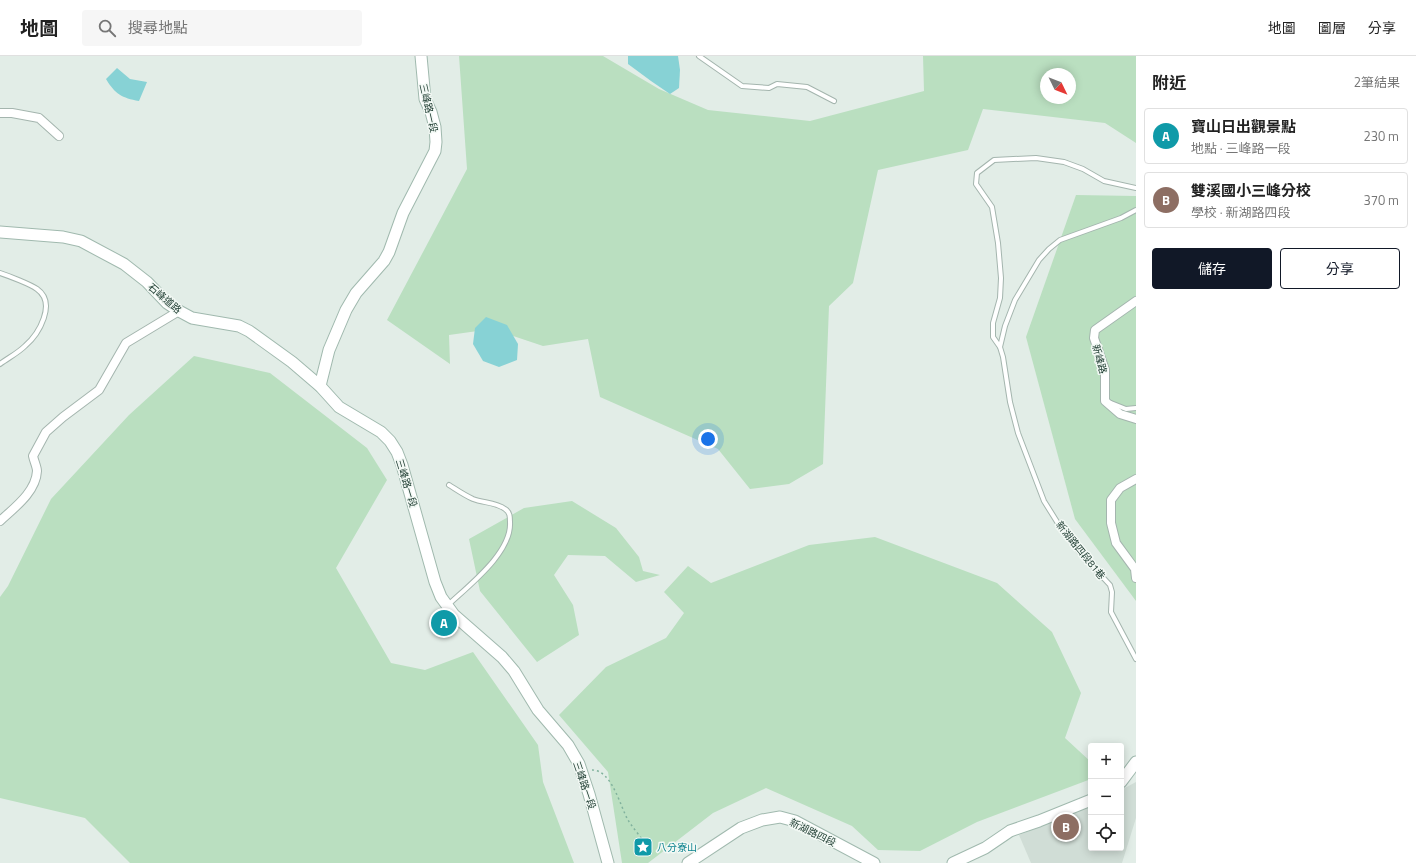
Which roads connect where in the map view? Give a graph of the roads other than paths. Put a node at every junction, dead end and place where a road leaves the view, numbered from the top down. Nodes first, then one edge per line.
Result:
1 (699, 56) edge
2 (423, 60) edge
3 (834, 101) dead end
4 (0, 113) edge
5 (59, 136) dead end
6 (1136, 188) edge
7 (1136, 210) edge
8 (0, 232) edge
9 (0, 273) edge
10 (1136, 302) edge
11 (179, 312) junction
12 (1000, 347) junction
13 (0, 364) edge
14 (320, 386) junction
15 (1105, 401) junction
16 (1136, 408) edge
17 (1136, 419) edge
18 (1136, 479) edge
19 (449, 485) dead end
20 (0, 521) edge
21 (1136, 578) edge
22 (447, 606) junction
23 (1136, 659) edge
24 (1136, 762) edge
25 (1123, 779) edge
26 (1088, 801) edge
27 (608, 863) edge
28 (688, 863) edge
29 (874, 863) edge
30 (953, 863) edge

1 - 3 lane
2 - 14 street, 三峰路一段
4 - 5 street
6 - 12 lane, 新湖路四段81巷
7 - 12 lane, 新湖路四段81巷
8 - 11 street, 石峰道路
9 - 13 lane
10 - 15 street, 新峰路
11 - 14 street, 石峰道路
11 - 20 street
12 - 23 lane, 新湖路四段81巷
14 - 22 street, 三峰路一段
15 - 16 lane
15 - 17 street
18 - 21 street
19 - 22 lane
22 - 27 street, 三峰路一段
24 - 25 street
26 - 30 street
28 - 29 street, 新湖路四段

